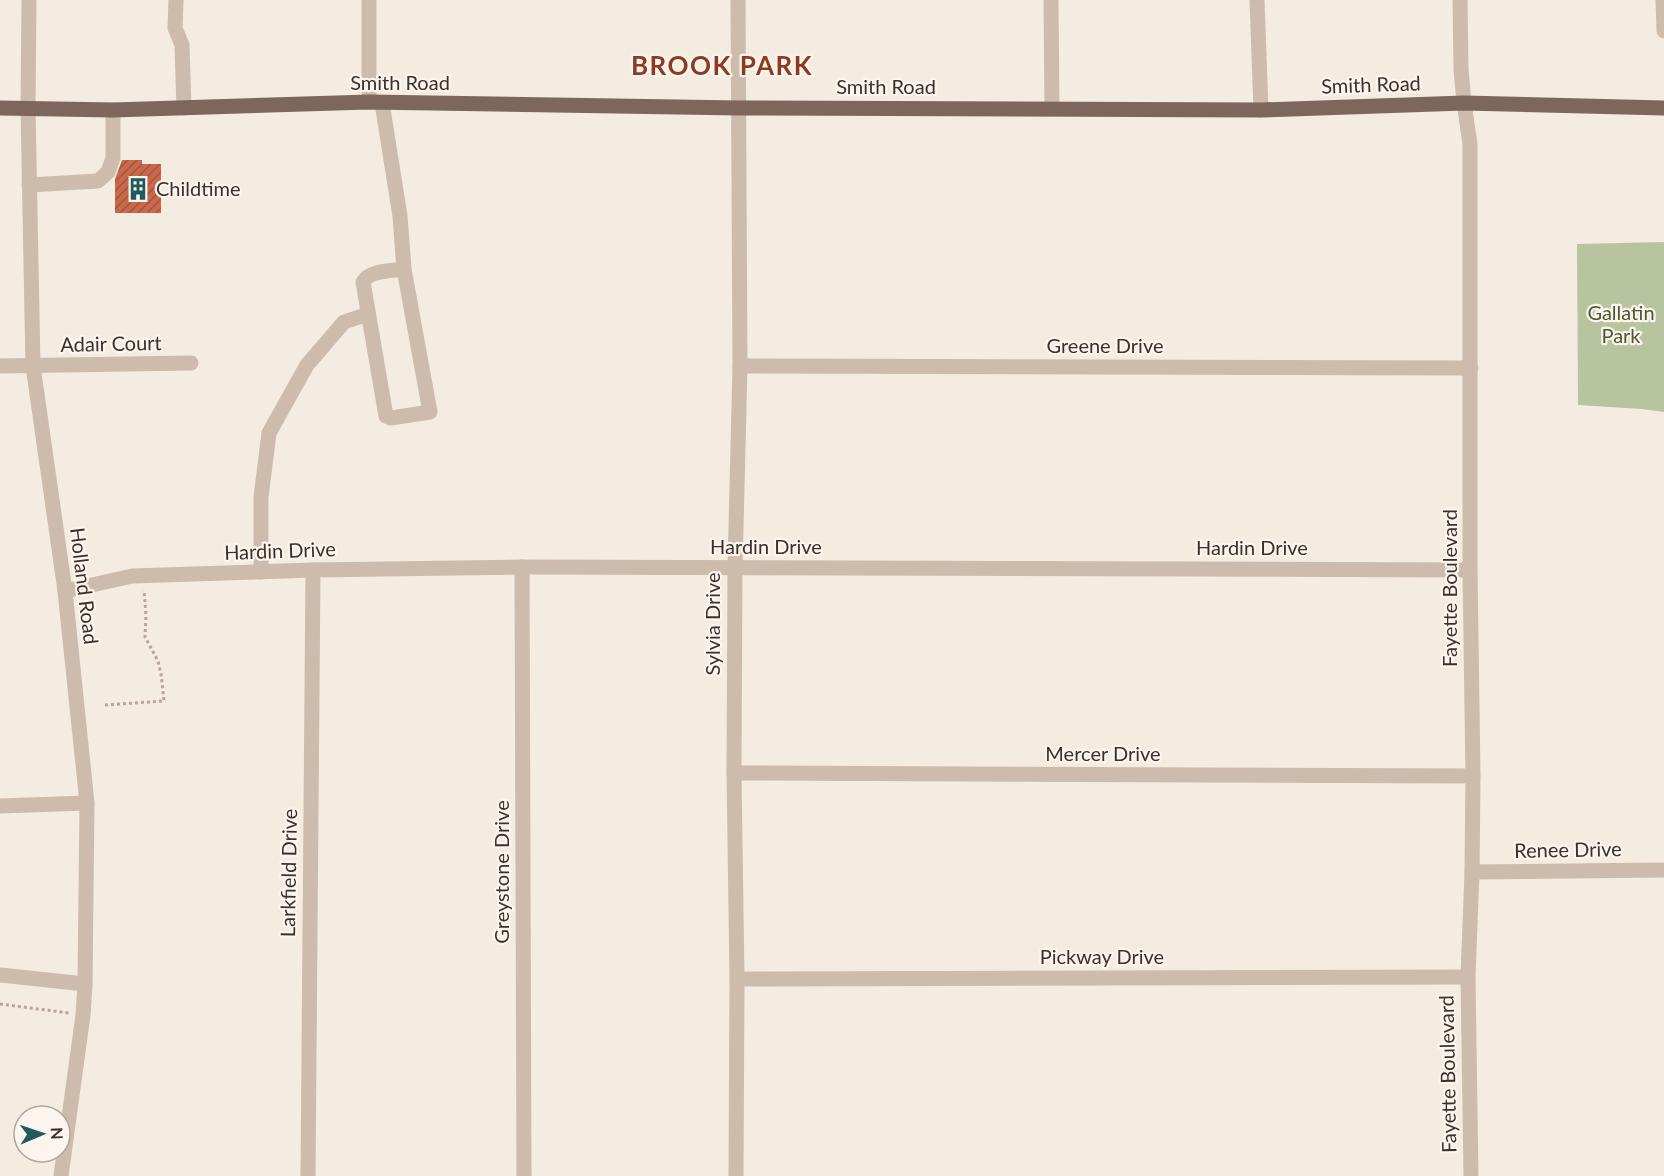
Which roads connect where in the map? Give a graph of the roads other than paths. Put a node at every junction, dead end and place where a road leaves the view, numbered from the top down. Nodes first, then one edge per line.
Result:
1 (29, 0) edge
2 (176, 0) edge
3 (369, 0) edge
4 (738, 0) edge
5 (1051, 0) edge
6 (1257, 0) edge
7 (1460, 0) edge
8 (1663, 0) edge
9 (1664, 31) edge
10 (376, 103) junction
11 (1464, 103) junction
12 (0, 108) edge
13 (28, 108) junction
14 (184, 108) junction
15 (739, 108) junction
16 (1664, 108) edge
17 (1052, 109) junction
18 (112, 110) junction
19 (1261, 110) junction
20 (29, 184) junction
21 (404, 269) junction
22 (368, 314) junction
23 (191, 363) dead end
24 (0, 366) edge
25 (33, 366) junction
26 (740, 366) junction
27 (1471, 368) junction
28 (522, 567) junction
29 (735, 568) junction
30 (313, 570) junction
31 (1470, 570) junction
32 (261, 572) junction
33 (65, 591) junction
34 (734, 773) junction
35 (1473, 776) junction
36 (87, 803) junction
37 (0, 806) edge
38 (1664, 870) edge
39 (1472, 872) junction
40 (0, 975) edge
41 (1468, 977) junction
42 (737, 979) junction
43 (85, 984) junction
44 (61, 1176) edge
45 (308, 1176) edge
46 (524, 1176) edge
47 (736, 1176) edge
48 (1471, 1176) edge

1 - 13 street, Holland Road
2 - 14 street
3 - 10 street
4 - 15 street, Sylvia Drive
5 - 17 street
6 - 19 street
7 - 11 street, Fayette Boulevard
8 - 9 street
10 - 14 main road, Smith Road
10 - 15 main road, Smith Road
10 - 21 street
11 - 16 main road, Smith Road
11 - 19 main road, Smith Road
11 - 27 street, Fayette Boulevard
12 - 13 main road, Smith Road
13 - 18 main road, Smith Road
13 - 20 street, Holland Road
14 - 18 main road, Smith Road
15 - 17 main road, Smith Road
15 - 26 street, Sylvia Drive
17 - 19 main road, Smith Road
18 - 20 street
20 - 25 street, Holland Road
21 - 22 street
21 - 22 street
22 - 32 street
23 - 25 street, Adair Court
24 - 25 street, Adair Court
25 - 33 street, Holland Road
26 - 27 street, Greene Drive
26 - 29 street, Sylvia Drive
27 - 31 street, Fayette Boulevard
28 - 29 street, Hardin Drive
28 - 30 street, Hardin Drive
28 - 46 street, Greystone Drive
29 - 31 street, Hardin Drive
29 - 34 street, Sylvia Drive
30 - 32 street, Hardin Drive
30 - 45 street, Larkfield Drive
31 - 35 street, Fayette Boulevard
32 - 33 street, Hardin Drive
33 - 36 street, Holland Road
34 - 35 street, Mercer Drive
34 - 42 street, Sylvia Drive
35 - 39 street, Fayette Boulevard
36 - 37 street
36 - 43 street, Holland Road
38 - 39 street, Renee Drive
39 - 41 street, Fayette Boulevard
40 - 43 street
41 - 42 street, Pickway Drive
41 - 48 street, Fayette Boulevard
42 - 47 street, Sylvia Drive
43 - 44 street, Holland Road

